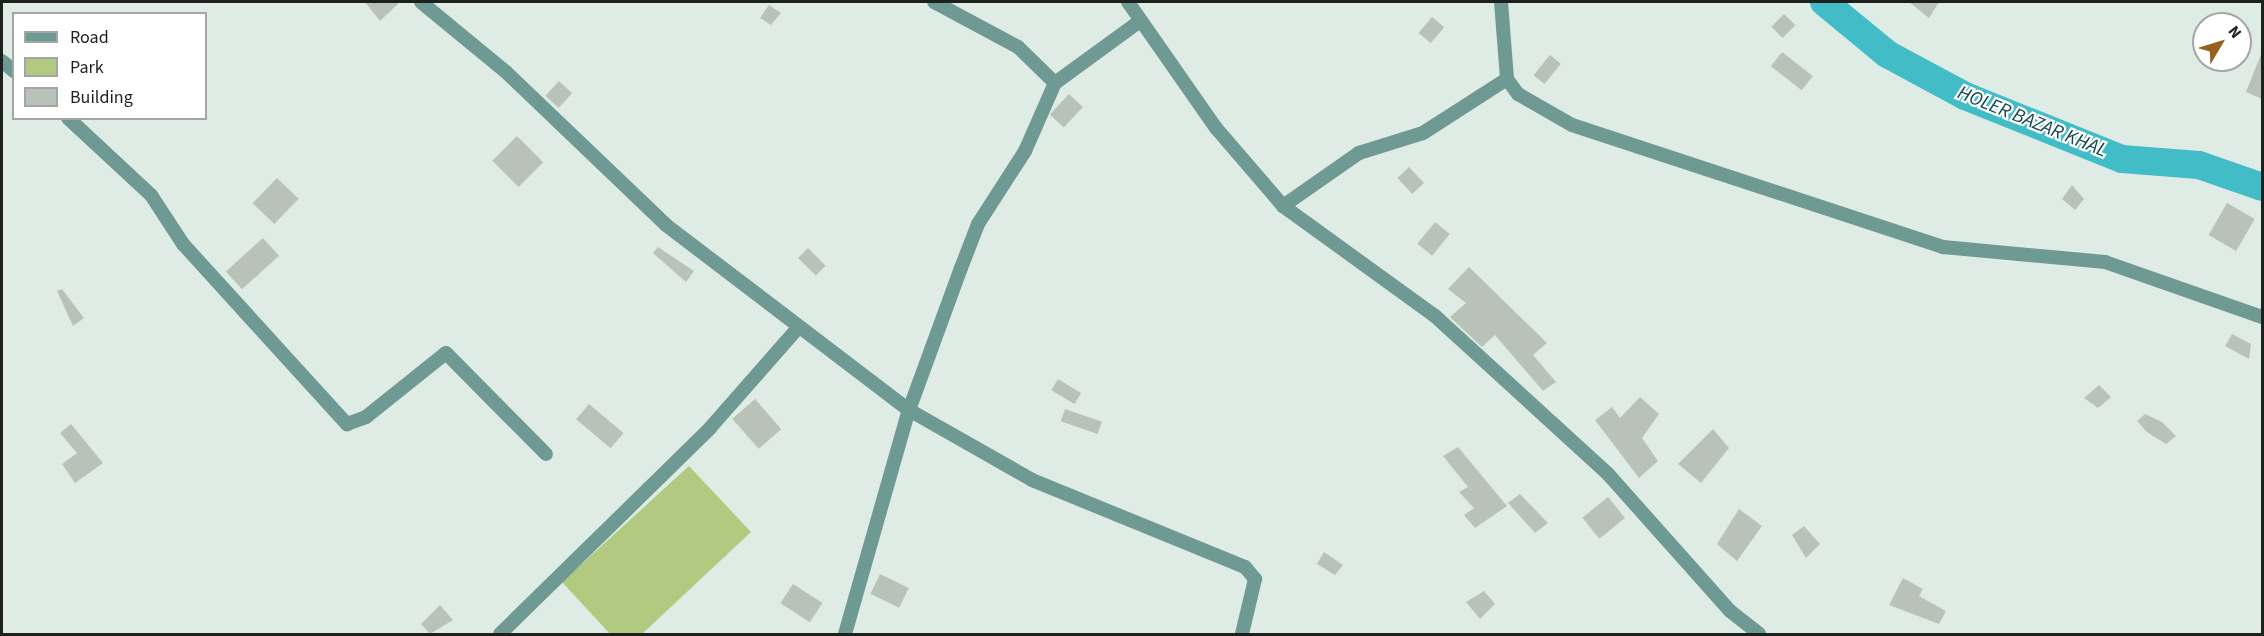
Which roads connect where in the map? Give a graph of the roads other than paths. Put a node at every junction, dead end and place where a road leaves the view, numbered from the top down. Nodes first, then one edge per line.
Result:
1 (421, 2) edge
2 (934, 2) edge
3 (1128, 2) edge
4 (1501, 2) edge
5 (1140, 21) junction
6 (1507, 79) junction
7 (1055, 83) junction
8 (70, 120) edge
9 (1284, 206) junction
10 (2262, 317) edge
11 (797, 329) junction
12 (909, 410) junction
13 (546, 454) dead end
14 (500, 634) edge
15 (845, 634) edge
16 (1242, 634) edge
17 (1759, 634) edge

1 - 11 street
2 - 7 street
3 - 5 street
4 - 6 street
5 - 7 street
5 - 9 street
6 - 9 street
6 - 10 street
7 - 12 street
8 - 13 street
9 - 17 street
11 - 12 street
11 - 14 street
12 - 15 street
12 - 16 street

